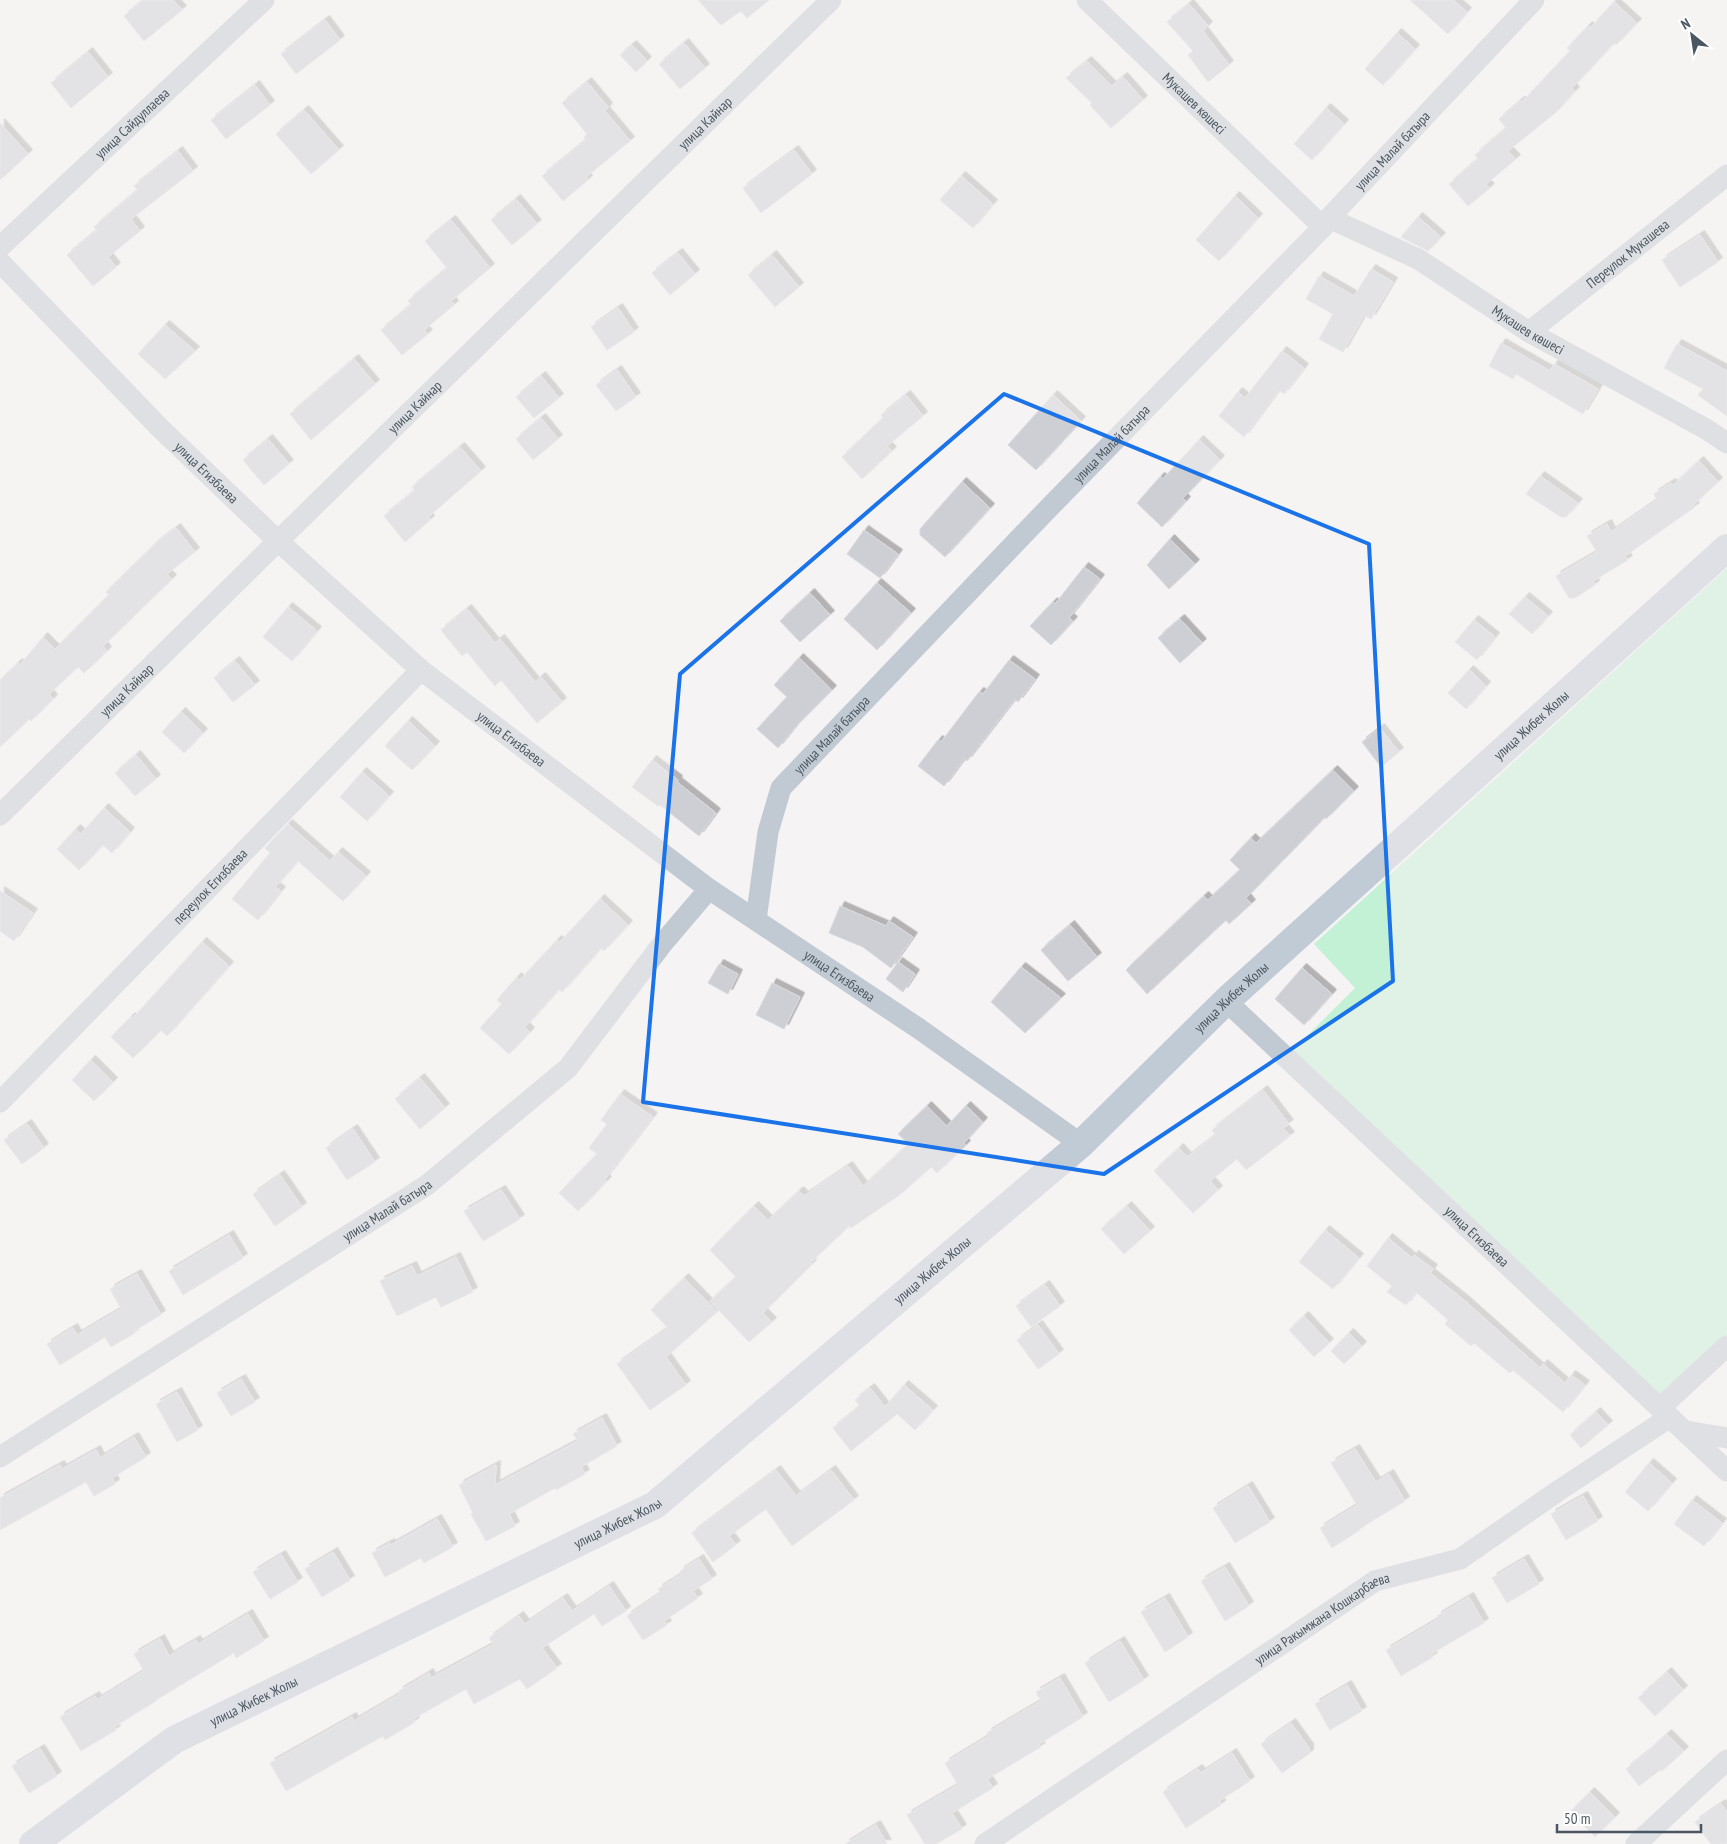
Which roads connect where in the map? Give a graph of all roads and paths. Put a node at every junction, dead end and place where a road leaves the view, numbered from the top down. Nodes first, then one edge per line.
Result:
1 (264, 0) edge
2 (831, 0) edge
3 (1087, 0) edge
4 (1534, 0) edge
5 (1727, 175) edge
6 (1326, 223) junction
7 (0, 247) edge
8 (0, 262) edge
9 (1529, 332) junction
10 (1727, 443) edge
11 (278, 541) junction
12 (1727, 548) edge
13 (421, 670) junction
14 (0, 815) edge
15 (709, 889) junction
16 (756, 920) junction
17 (1226, 1002) junction
18 (0, 1102) edge
19 (1081, 1144) junction
20 (1727, 1346) edge
21 (1672, 1419) junction
22 (1727, 1438) edge
23 (0, 1457) edge
24 (1727, 1471) edge
25 (1727, 1760) edge
26 (32, 1844) edge
27 (985, 1844) edge
28 (1636, 1844) edge

1 - 7 street, улица Сайдуллаева
2 - 11 street, улица Кайнар
3 - 6 street, Мукашев көшесі
4 - 6 street, улица Малай батыра
5 - 9 street, Переулок Мукашева
6 - 9 street, Мукашев көшесі
6 - 16 street, улица Малай батыра
8 - 11 street, улица Егизбаева
9 - 10 street, Мукашев көшесі
11 - 13 street, улица Егизбаева
11 - 14 street, улица Кайнар
12 - 17 main road, улица Жибек Жолы
13 - 15 street, улица Егизбаева
13 - 18 street, переулок Егизбаева
15 - 16 street, улица Егизбаева
15 - 23 street, улица Малай батыра
16 - 19 street, улица Егизбаева
17 - 19 main road, улица Жибек Жолы
17 - 21 street, улица Егизбаева
19 - 26 main road, улица Жибек Жолы
20 - 21 street, улица Ракымжана Кошкарбаева
21 - 22 street
21 - 24 street, улица Егизбаева
21 - 27 street, улица Ракымжана Кошкарбаева
25 - 28 street

